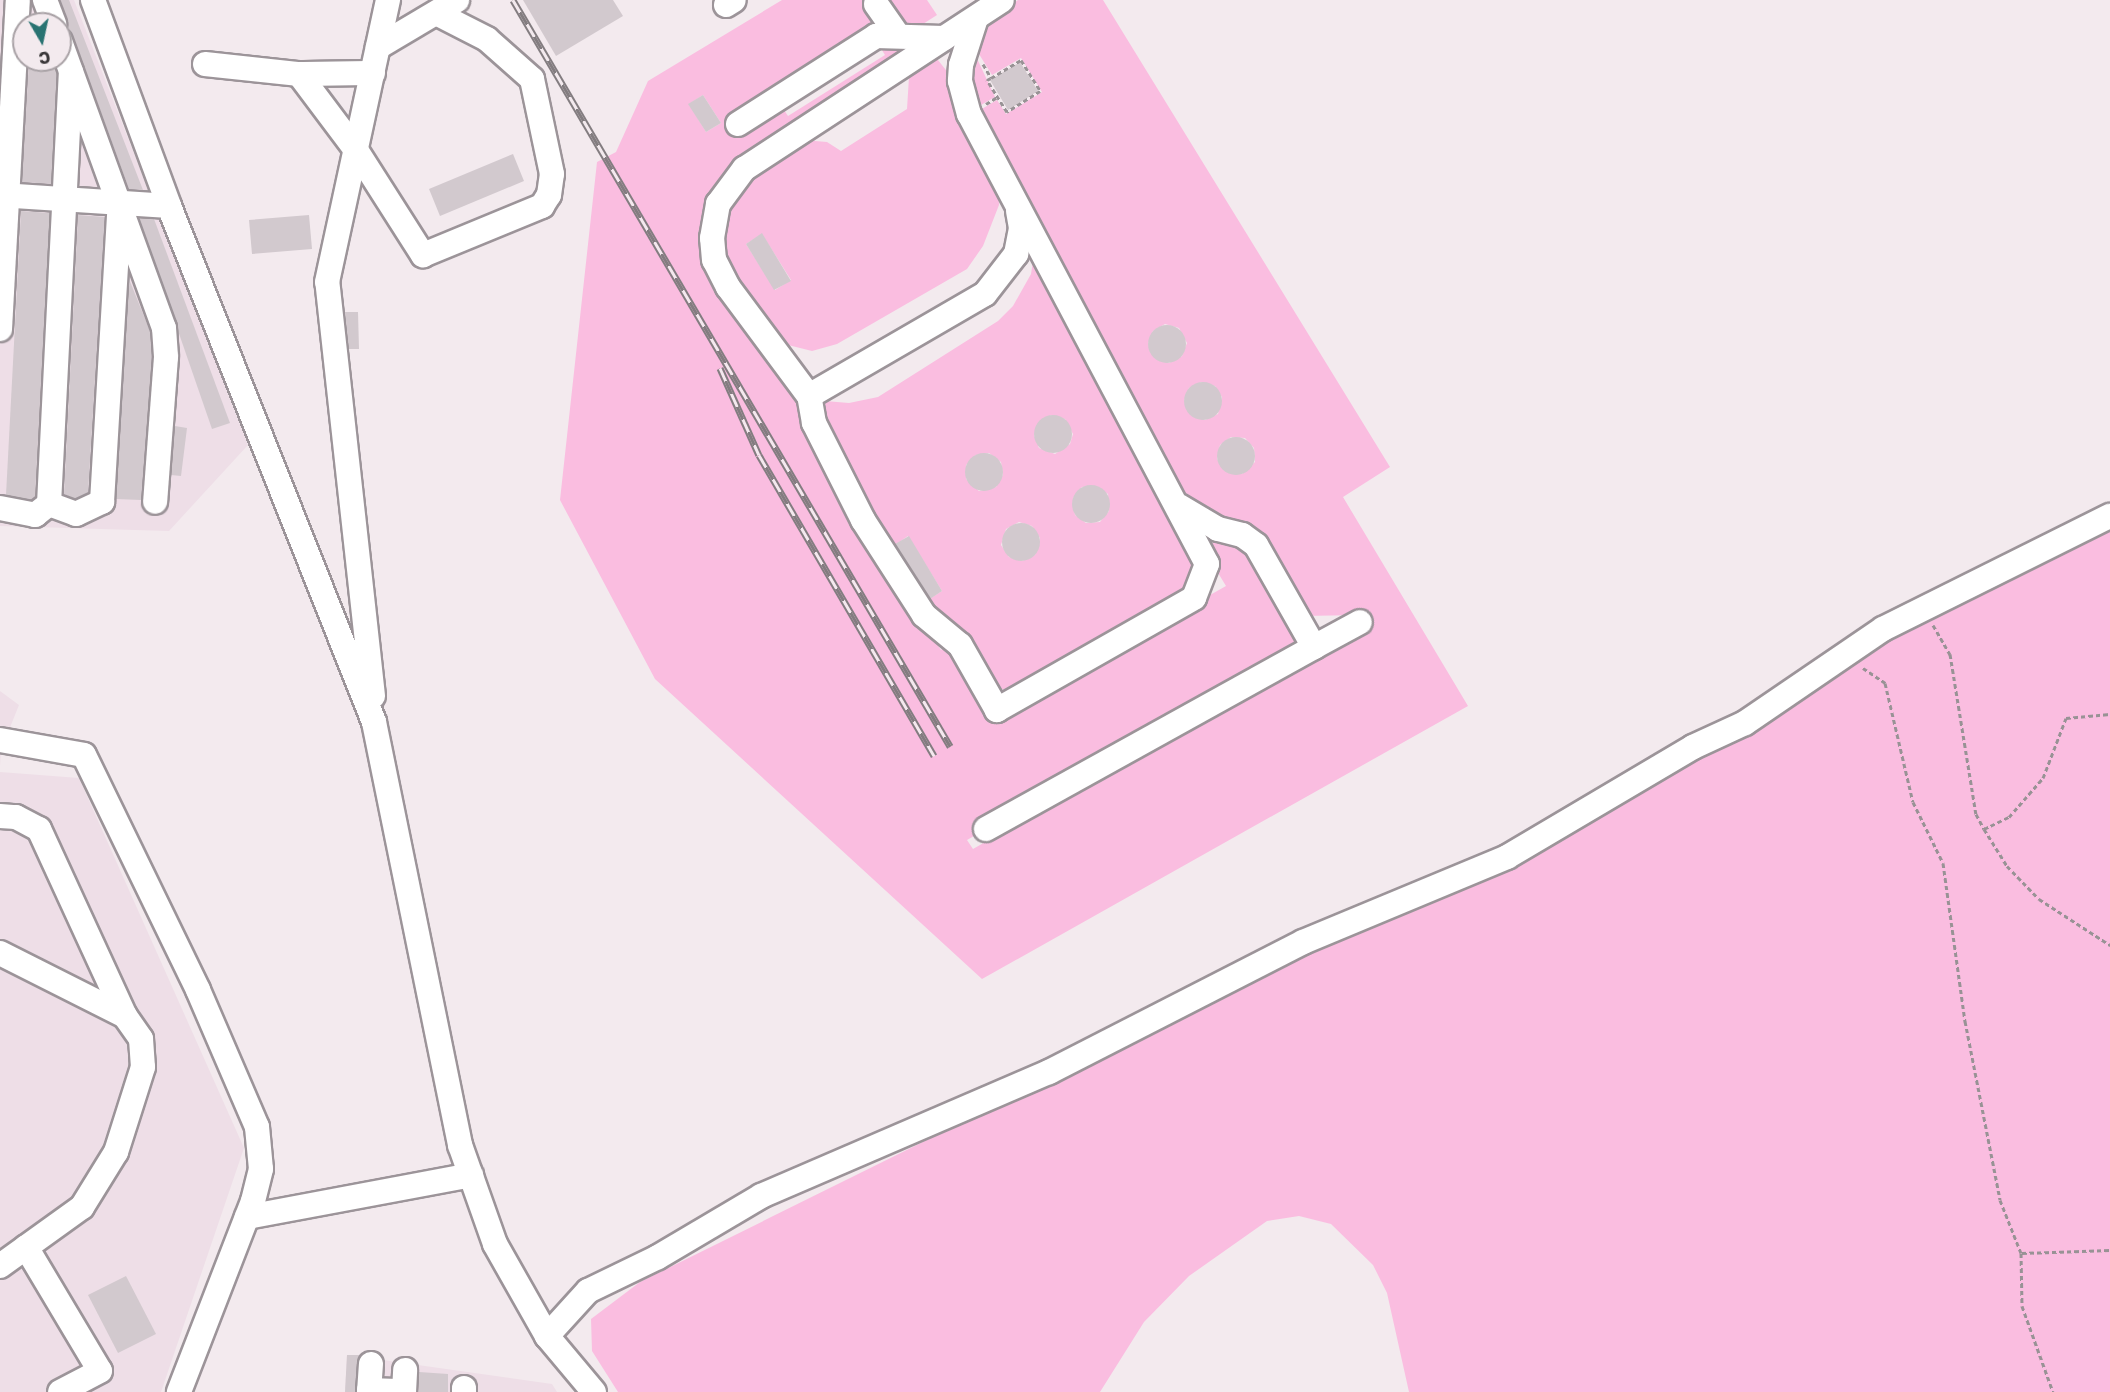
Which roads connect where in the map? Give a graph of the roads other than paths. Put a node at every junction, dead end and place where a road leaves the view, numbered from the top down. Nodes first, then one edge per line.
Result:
1 (18, 0) edge
2 (93, 0) edge
3 (388, 0) edge
4 (457, 0) edge
5 (1002, 0) edge
6 (876, 4) dead end
7 (436, 12) junction
8 (962, 32) junction
9 (898, 36) junction
10 (378, 47) junction
11 (205, 64) dead end
12 (71, 72) joint
13 (373, 73) junction
14 (299, 74) junction
15 (738, 124) dead end
16 (356, 150) junction
17 (4, 195) edge
18 (65, 199) junction
19 (119, 202) junction
20 (169, 206) junction
21 (1017, 206) junction
22 (0, 329) edge
23 (808, 396) junction
24 (155, 502) dead end
25 (49, 504) junction
26 (1179, 506) junction
27 (0, 508) edge
28 (2110, 516) edge
29 (1218, 530) junction
30 (1202, 553) junction
31 (1360, 622) dead end
32 (1314, 647) junction
33 (374, 722) junction
34 (0, 740) edge
35 (0, 816) edge
36 (986, 830) dead end
37 (0, 953) edge
38 (125, 1016) junction
39 (471, 1175) junction
40 (247, 1217) junction
41 (26, 1248) junction
42 (0, 1266) edge
43 (547, 1336) junction
44 (371, 1364) dead end
45 (405, 1384) edge
46 (369, 1391) edge
47 (60, 1392) edge
48 (179, 1392) edge
49 (594, 1392) edge

1 - 17 street
2 - 20 street
3 - 10 street
4 - 7 street
5 - 8 street
6 - 9 street
7 - 10 street
7 - 16 street
8 - 9 street
8 - 21 street
8 - 23 street
9 - 15 street
10 - 13 street
11 - 14 street
12 - 18 street
12 - 19 street
13 - 14 street
13 - 16 street
14 - 16 street
16 - 33 street
17 - 18 street
17 - 22 street
18 - 19 street
18 - 25 street
19 - 20 street
19 - 24 street
19 - 25 street
20 - 33 street
21 - 23 street
21 - 26 street
23 - 30 street
25 - 27 street
26 - 29 street
26 - 30 street
28 - 43 street
29 - 30 street
29 - 32 street
31 - 32 street
32 - 36 street
33 - 39 street
34 - 40 street
35 - 38 street
37 - 38 street
38 - 41 street
39 - 40 street
39 - 43 street
40 - 48 street
41 - 42 street
41 - 47 street
43 - 49 street
44 - 46 street
45 - 46 street

